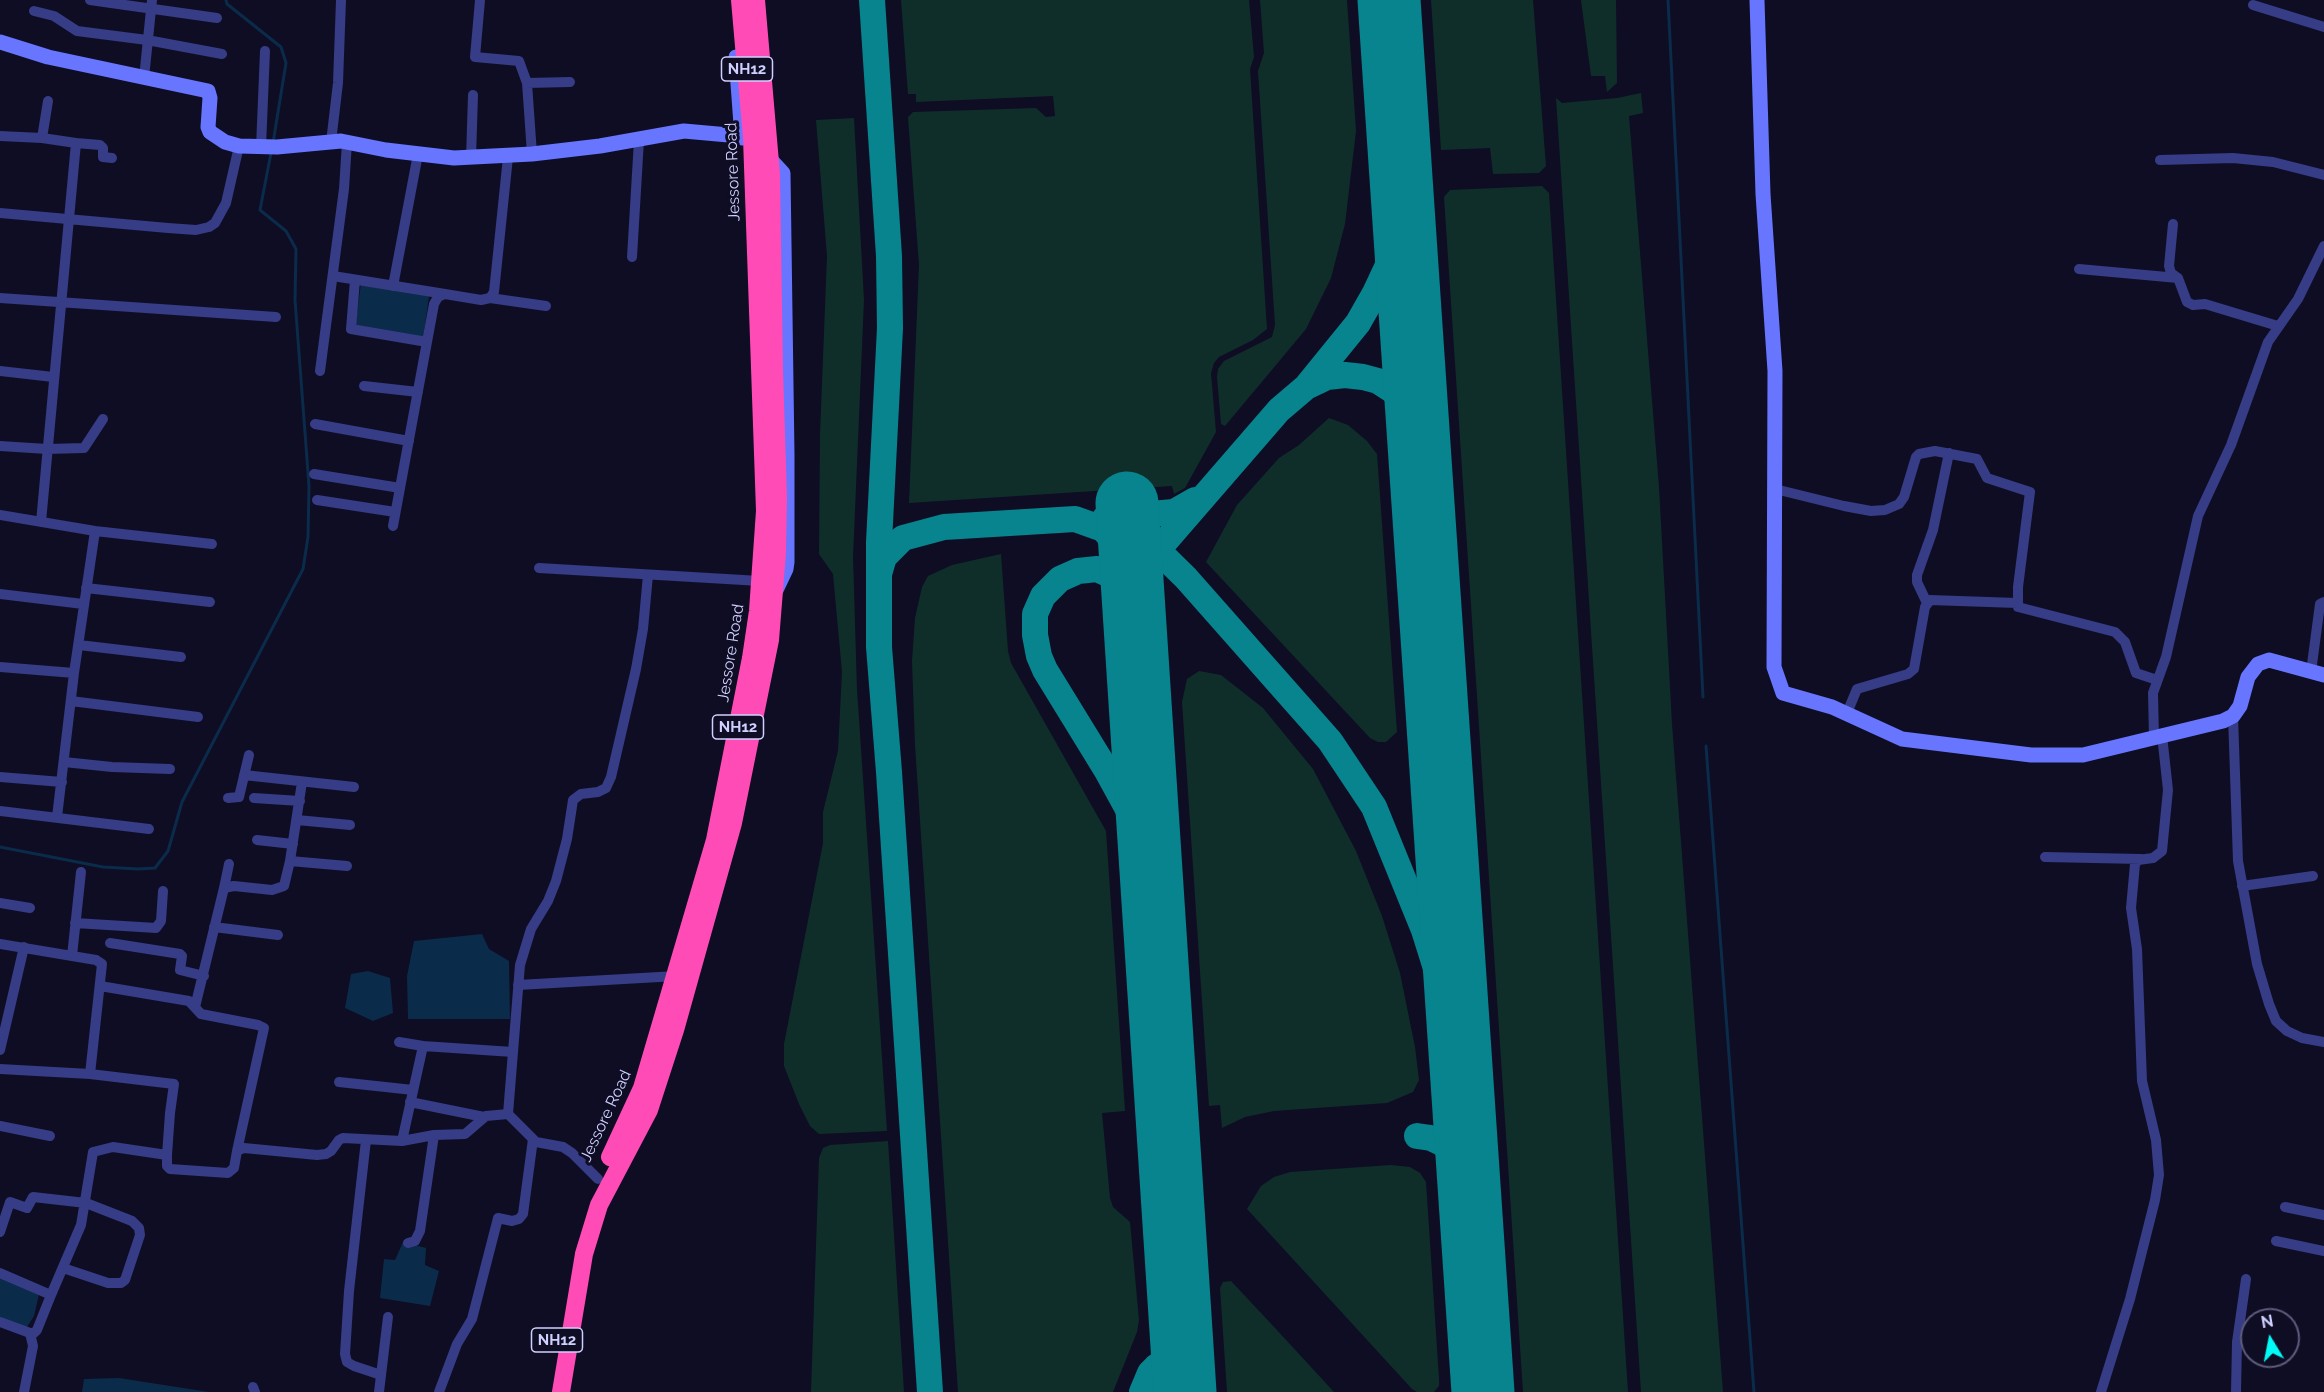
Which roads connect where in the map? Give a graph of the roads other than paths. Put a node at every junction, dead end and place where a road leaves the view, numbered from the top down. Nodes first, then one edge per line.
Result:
1 (90, 0) edge
2 (341, 0) edge
3 (480, 0) edge
4 (731, 0) edge
5 (740, 0) edge
6 (756, 0) edge
7 (1757, 0) edge
8 (151, 4) edge
9 (2253, 5) dead end
10 (34, 11) dead end
11 (217, 18) dead end
12 (2324, 27) edge
13 (147, 40) junction
14 (0, 42) edge
15 (265, 51) dead end
16 (222, 54) dead end
17 (144, 78) junction
18 (570, 82) dead end
19 (527, 83) junction
20 (473, 95) dead end
21 (48, 101) dead end
22 (0, 136) edge
23 (42, 138) junction
24 (754, 138) junction
25 (639, 140) junction
26 (339, 142) junction
27 (76, 143) junction
28 (239, 146) junction
29 (268, 147) junction
30 (418, 154) junction
31 (532, 154) junction
32 (508, 157) junction
33 (112, 158) dead end
34 (471, 158) junction
35 (2160, 160) dead end
36 (2324, 175) edge
37 (0, 213) edge
38 (69, 219) junction
39 (2173, 224) dead end
40 (2324, 246) edge
41 (632, 257) dead end
42 (2079, 269) dead end
43 (333, 276) junction
44 (2178, 278) junction
45 (355, 280) junction
46 (393, 285) junction
47 (446, 294) junction
48 (0, 298) edge
49 (490, 298) junction
50 (60, 303) junction
51 (546, 306) dead end
52 (276, 317) dead end
53 (2278, 326) junction
54 (427, 342) junction
55 (0, 371) edge
56 (320, 371) dead end
57 (53, 377) junction
58 (364, 386) dead end
59 (418, 392) junction
60 (103, 418) dead end
61 (315, 424) dead end
62 (409, 441) junction
63 (0, 446) edge
64 (47, 449) junction
65 (1949, 453) junction
66 (314, 474) dead end
67 (400, 488) junction
68 (1775, 489) junction
69 (316, 500) dead end
70 (395, 512) junction
71 (0, 515) edge
72 (41, 522) junction
73 (393, 526) dead end
74 (95, 531) junction
75 (212, 544) dead end
76 (538, 568) dead end
77 (648, 575) junction
78 (767, 587) junction
79 (86, 588) junction
80 (0, 594) edge
81 (210, 602) dead end
82 (2324, 602) edge
83 (1927, 603) junction
84 (2017, 603) junction
85 (83, 604) junction
86 (79, 645) junction
87 (181, 657) dead end
88 (0, 667) edge
89 (74, 674) junction
90 (2317, 674) edge
91 (2157, 680) junction
92 (71, 701) junction
93 (1847, 713) junction
94 (2233, 716) junction
95 (198, 717) dead end
96 (2158, 736) junction
97 (249, 755) dead end
98 (64, 762) junction
99 (170, 769) dead end
100 (244, 775) junction
101 (0, 777) edge
102 (62, 782) junction
103 (302, 782) junction
104 (354, 787) dead end
105 (228, 798) dead end
106 (254, 798) dead end
107 (300, 801) junction
108 (0, 811) edge
109 (57, 817) junction
110 (297, 820) junction
111 (350, 825) dead end
112 (149, 829) dead end
113 (257, 840) dead end
114 (293, 844) junction
115 (2045, 857) dead end
116 (2141, 859) junction
117 (290, 861) junction
118 (229, 864) dead end
119 (347, 866) dead end
120 (81, 872) dead end
121 (2313, 876) dead end
122 (2242, 886) junction
123 (224, 888) junction
124 (163, 891) dead end
125 (0, 903) edge
126 (30, 908) dead end
127 (75, 923) junction
128 (214, 927) junction
129 (278, 934) dead end
130 (110, 943) dead end
131 (0, 944) edge
132 (24, 947) junction
133 (72, 956) junction
134 (204, 976) junction
135 (677, 976) junction
136 (518, 985) junction
137 (100, 986) junction
138 (195, 1007) junction
139 (399, 1042) dead end
140 (2324, 1042) edge
141 (423, 1046) junction
142 (0, 1050) edge
143 (513, 1052) junction
144 (0, 1069) edge
145 (90, 1074) junction
146 (339, 1082) dead end
147 (413, 1090) junction
148 (410, 1102) junction
149 (508, 1114) junction
150 (484, 1117) junction
151 (0, 1126) edge
152 (434, 1135) junction
153 (50, 1136) dead end
154 (533, 1139) junction
155 (366, 1140) junction
156 (402, 1141) junction
157 (237, 1151) junction
158 (167, 1155) junction
159 (598, 1179) junction
160 (86, 1203) junction
161 (2285, 1207) dead end
162 (2324, 1215) edge
163 (0, 1232) edge
164 (2276, 1241) dead end
165 (408, 1243) dead end
166 (2324, 1251) edge
167 (63, 1268) junction
168 (0, 1273) edge
169 (2246, 1279) dead end
170 (51, 1295) junction
171 (388, 1317) dead end
172 (0, 1322) edge
173 (30, 1333) junction
174 (381, 1375) junction
175 (24, 1392) edge
176 (379, 1392) edge
177 (439, 1392) edge
178 (550, 1392) edge
179 (561, 1392) edge
180 (2101, 1392) edge
181 (2236, 1392) edge

1 - 8 street
2 - 26 street
3 - 19 street
4 - 24 street
5 - 24 highway, Jessore Road / NH12
6 - 24 highway, NH12
7 - 68 street
8 - 11 street
8 - 13 street
9 - 12 street
10 - 13 street
13 - 16 street
13 - 17 street
14 - 17 street
15 - 29 street
17 - 28 street
18 - 19 street
19 - 31 street
20 - 34 street
21 - 23 street
22 - 23 street
23 - 27 street
24 - 25 street
24 - 78 highway, Jessore Road / NH12
24 - 78 highway, NH12
25 - 31 street
25 - 41 street
26 - 29 street
26 - 30 street
26 - 43 street
27 - 33 street
27 - 38 street
28 - 29 street
28 - 38 street
30 - 34 street
30 - 46 street
31 - 32 street
32 - 34 street
32 - 49 street
35 - 36 street
37 - 38 street
38 - 50 street
39 - 44 street
40 - 53 street
42 - 44 street
43 - 45 street
43 - 56 street
44 - 53 street
45 - 46 street
45 - 54 street
46 - 47 street
47 - 49 street
47 - 54 street
48 - 50 street
49 - 51 street
50 - 52 street
50 - 57 street
53 - 91 street
54 - 59 street
55 - 57 street
57 - 64 street
58 - 59 street
59 - 62 street
60 - 64 street
61 - 62 street
62 - 67 street
63 - 64 street
64 - 72 street
65 - 68 street
65 - 83 street
65 - 84 street
66 - 67 street
67 - 70 street
68 - 93 street
69 - 70 street
70 - 73 street
71 - 72 street
72 - 74 street
74 - 75 street
74 - 79 street
76 - 77 street
77 - 78 street
77 - 136 street
78 - 135 highway, Jessore Road / NH12
78 - 179 highway, NH12
79 - 81 street
79 - 85 street
80 - 85 street
82 - 90 street
83 - 84 street
83 - 93 street
84 - 91 street
85 - 86 street
86 - 87 street
86 - 89 street
88 - 89 street
89 - 92 street
90 - 94 street
91 - 96 street
92 - 95 street
92 - 98 street
93 - 96 street
94 - 96 street
94 - 122 street
96 - 116 street
97 - 100 street
98 - 99 street
98 - 102 street
100 - 103 street
100 - 105 street
101 - 102 street
102 - 109 street
103 - 104 street
103 - 107 street
106 - 107 street
107 - 110 street
108 - 109 street
109 - 112 street
110 - 111 street
110 - 114 street
113 - 114 street
114 - 117 street
115 - 116 street
116 - 180 street
117 - 119 street
117 - 123 street
118 - 123 street
120 - 127 street
121 - 122 street
122 - 140 street
123 - 128 street
124 - 127 street
125 - 126 street
127 - 133 street
128 - 129 street
128 - 134 street
130 - 134 street
131 - 132 street
132 - 133 street
132 - 142 street
133 - 137 street
134 - 138 street
135 - 136 street
135 - 159 highway, Jessore Road / NH12
136 - 143 street
137 - 138 street
137 - 145 street
138 - 157 street
139 - 141 street
141 - 143 street
141 - 147 street
143 - 149 street
144 - 145 street
145 - 158 street
146 - 147 street
147 - 148 street
148 - 150 street
148 - 156 street
149 - 150 street
149 - 154 street
150 - 152 street
151 - 153 street
152 - 156 street
152 - 165 street
154 - 159 street
154 - 177 street
155 - 156 street
155 - 157 street
155 - 174 street
157 - 158 street
158 - 160 street
159 - 178 highway, Jessore Road / NH12
160 - 163 street
160 - 167 street
160 - 167 street
161 - 162 street
164 - 166 street
167 - 170 street
168 - 170 street
169 - 181 street
170 - 173 street
171 - 174 street
172 - 173 street
173 - 175 street
174 - 176 street

